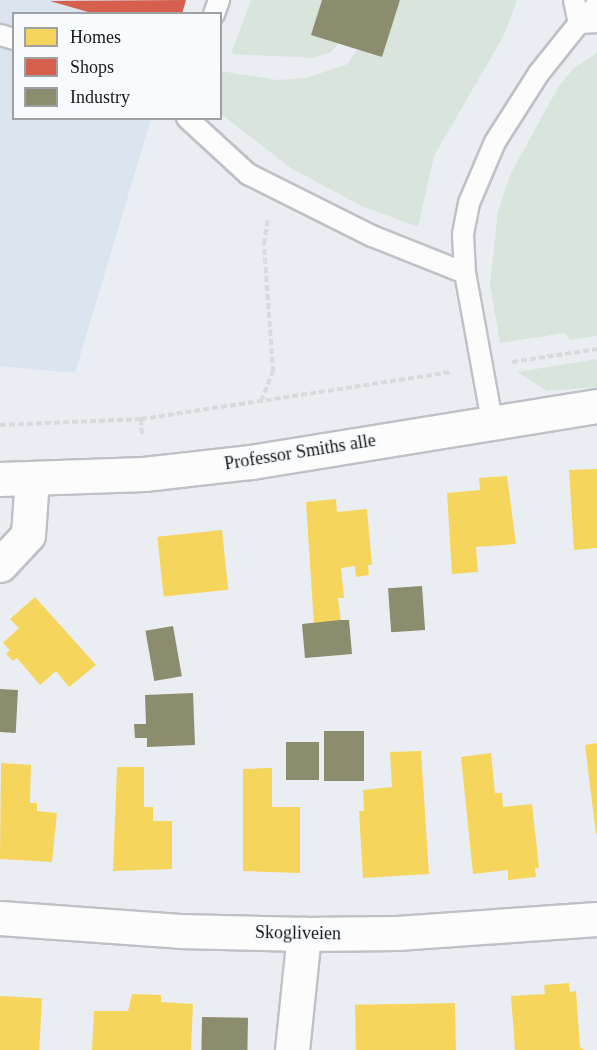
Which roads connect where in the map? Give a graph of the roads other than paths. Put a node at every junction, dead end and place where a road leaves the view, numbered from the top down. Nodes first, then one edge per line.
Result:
1 (574, 0) edge
2 (597, 5) edge
3 (588, 23) edge
4 (189, 120) edge
5 (465, 273) junction
6 (597, 406) edge
7 (492, 420) junction
8 (32, 478) junction
9 (0, 479) edge
10 (0, 565) edge
11 (0, 918) edge
12 (597, 919) edge
13 (304, 934) junction
14 (292, 1050) edge

1 - 3 lane
2 - 3 lane
3 - 5 lane
4 - 5 lane
5 - 7 lane
6 - 7 street, Professor Smiths alle
7 - 8 street, Professor Smiths alle
8 - 9 street, Professor Smiths alle
8 - 10 street
11 - 13 street, Skogliveien
12 - 13 street, Skogliveien
13 - 14 street

